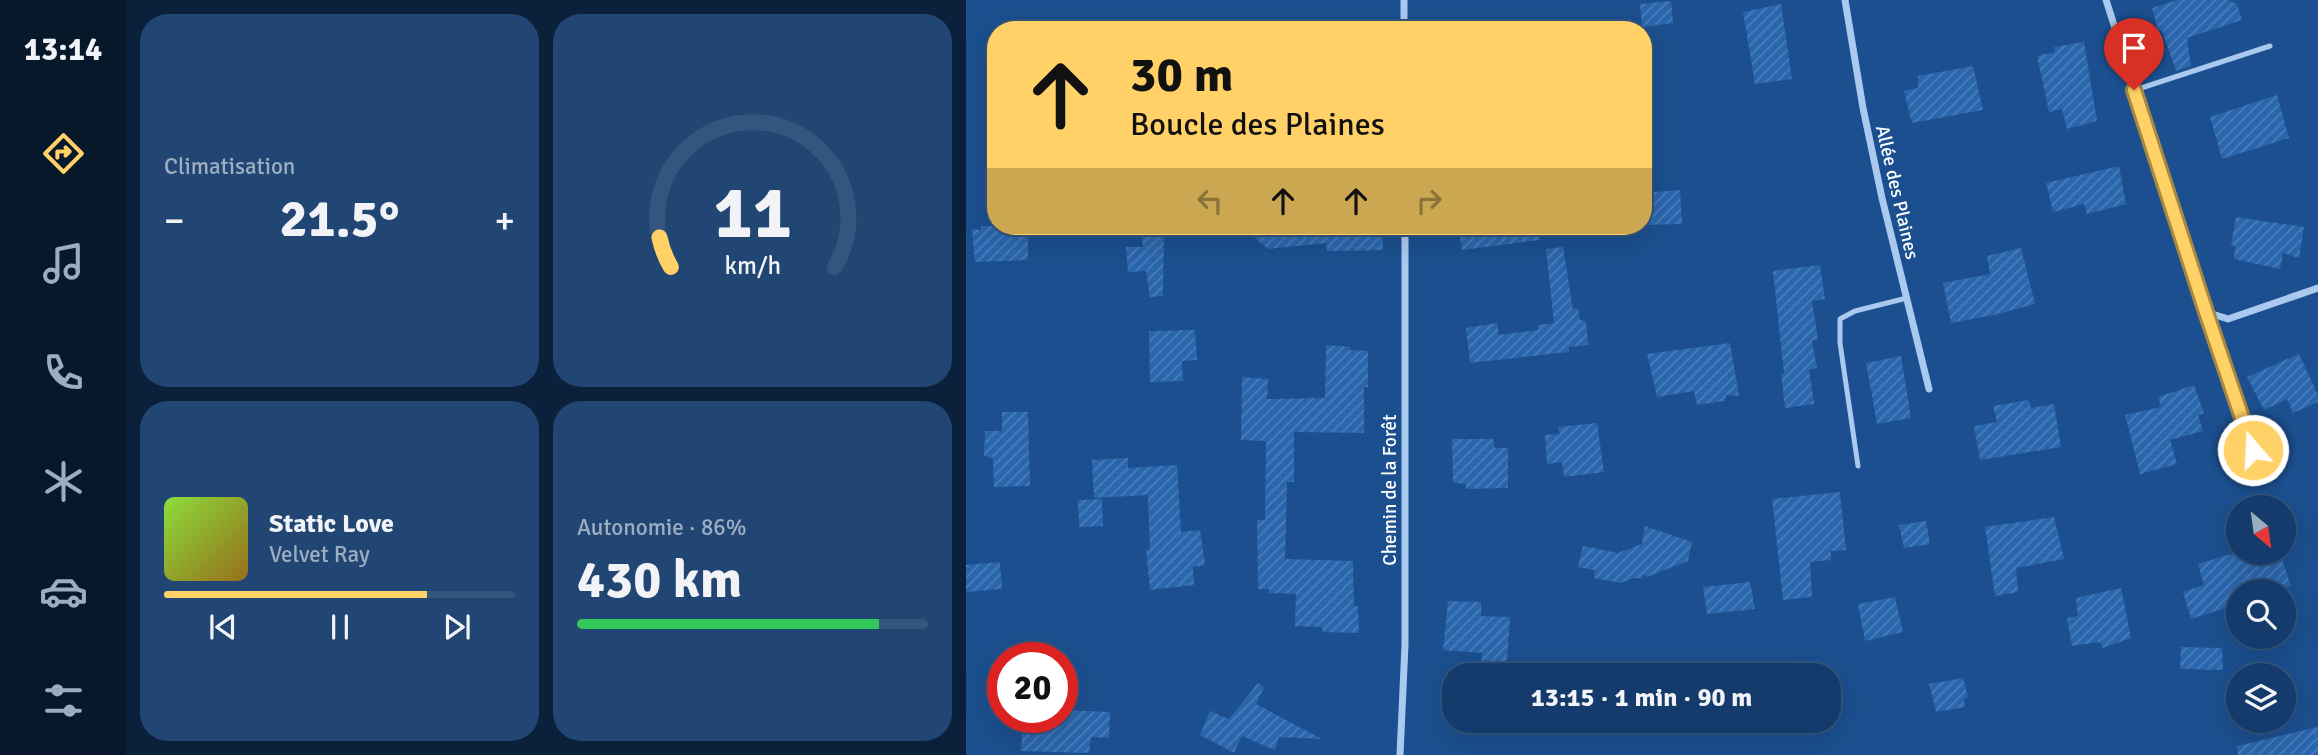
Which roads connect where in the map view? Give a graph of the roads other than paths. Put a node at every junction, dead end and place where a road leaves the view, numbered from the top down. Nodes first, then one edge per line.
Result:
1 (1404, 0) edge
2 (1845, 0) edge
3 (2106, 0) edge
4 (1404, 21) edge
5 (2270, 46) dead end
6 (2134, 90) junction
7 (1405, 235) edge
8 (2318, 289) edge
9 (1907, 299) junction
10 (2206, 312) junction
11 (1929, 389) dead end
12 (1858, 466) dead end
13 (2262, 474) dead end
14 (1400, 755) edge

1 - 4 street
2 - 9 street, Allée des Plaines
3 - 6 street
5 - 6 lane
6 - 10 street
7 - 14 street, Chemin de la Forêt
8 - 10 street
9 - 11 street, Allée des Plaines
9 - 12 lane
10 - 13 lane

